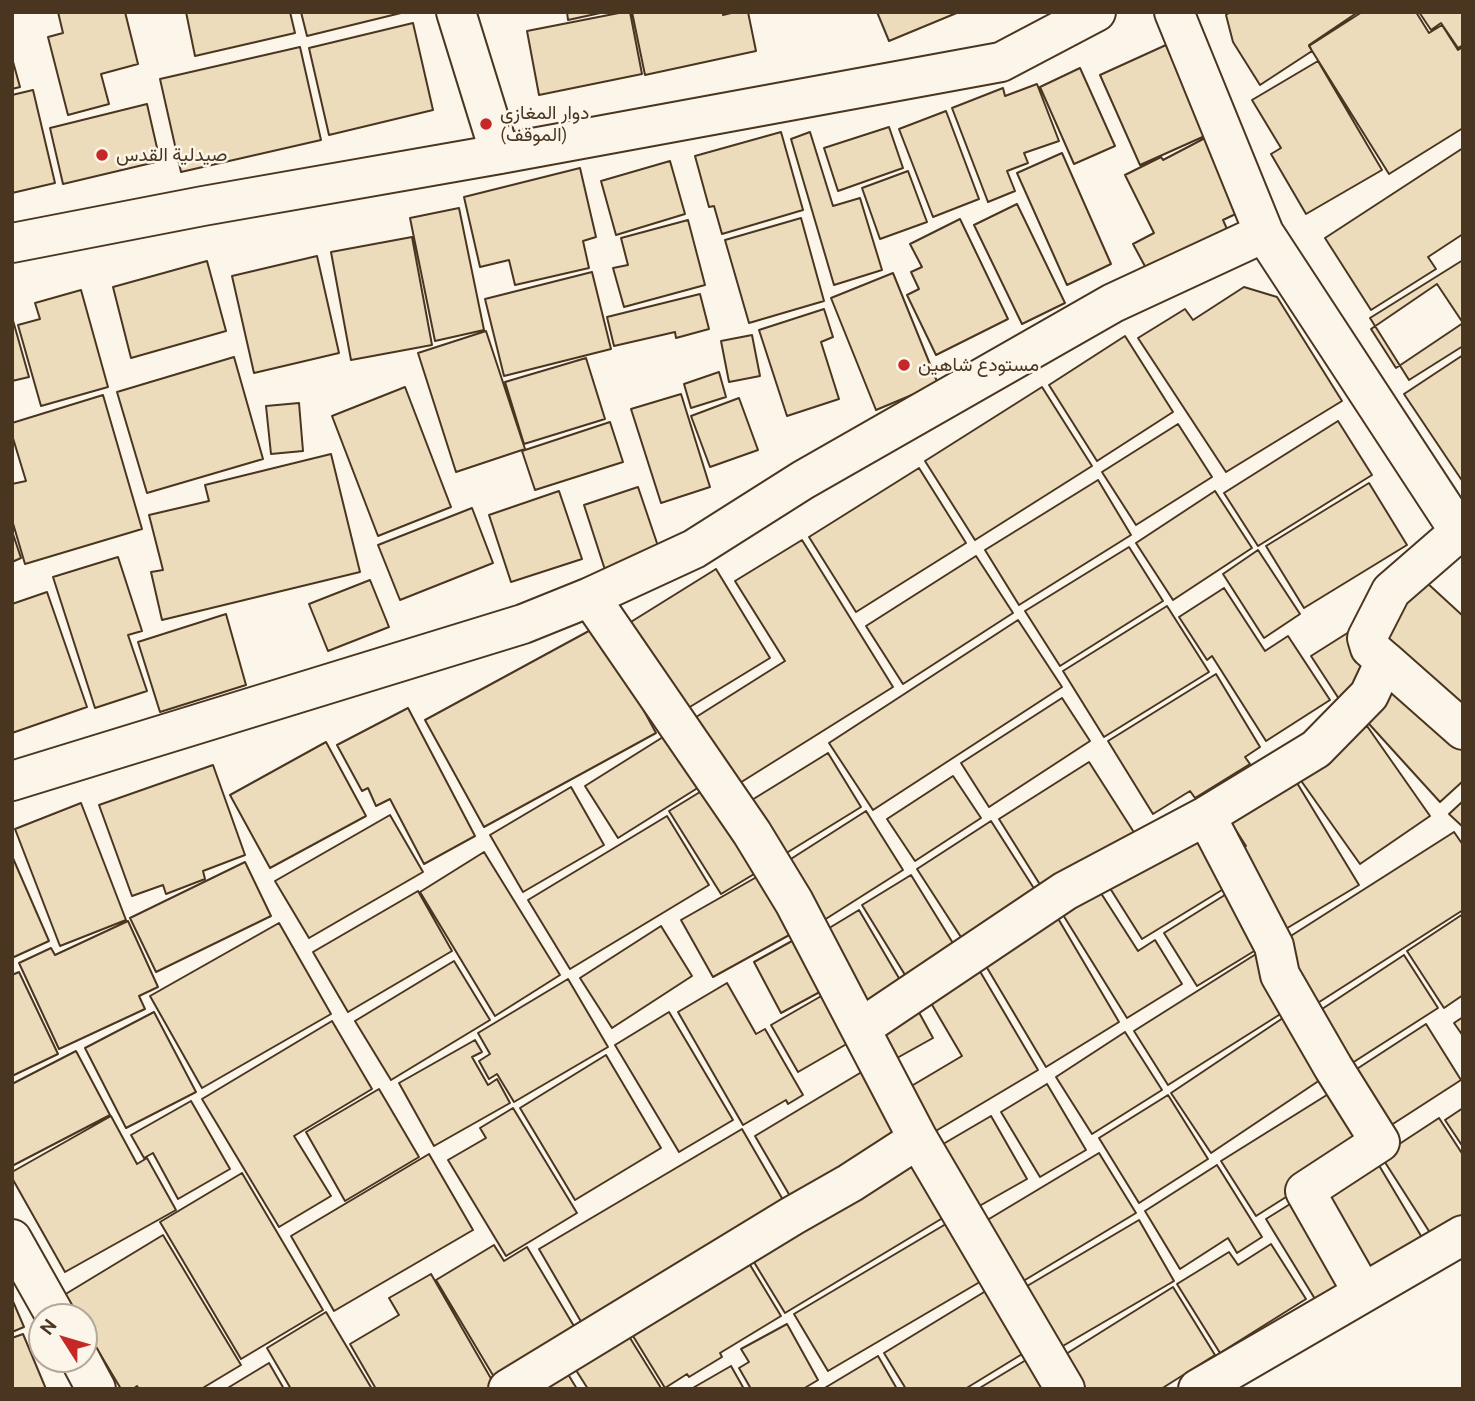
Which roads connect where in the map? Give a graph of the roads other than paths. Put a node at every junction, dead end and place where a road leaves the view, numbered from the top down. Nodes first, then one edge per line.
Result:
1 (456, 12) edge
2 (1096, 12) edge
3 (1174, 12) edge
4 (500, 154) junction
5 (1264, 233) junction
6 (12, 243) edge
7 (1461, 534) edge
8 (590, 597) junction
9 (1385, 660) junction
10 (1463, 730) edge
11 (12, 780) edge
12 (1206, 816) junction
13 (861, 1028) junction
14 (918, 1139) junction
15 (1463, 1235) edge
16 (12, 1239) edge
17 (1363, 1293) junction
18 (48, 1303) edge
19 (87, 1373) edge
20 (96, 1389) edge
21 (508, 1389) edge
22 (1065, 1389) edge
23 (1198, 1389) edge

1 - 4 street
2 - 4 street
3 - 5 street
4 - 6 street
5 - 7 street
5 - 8 street
7 - 9 street
8 - 11 street
8 - 13 street
9 - 10 street
9 - 12 street
12 - 13 street
12 - 17 street
13 - 14 street
14 - 21 street
14 - 22 street
15 - 17 street
16 - 18 street
17 - 23 street
19 - 20 street

